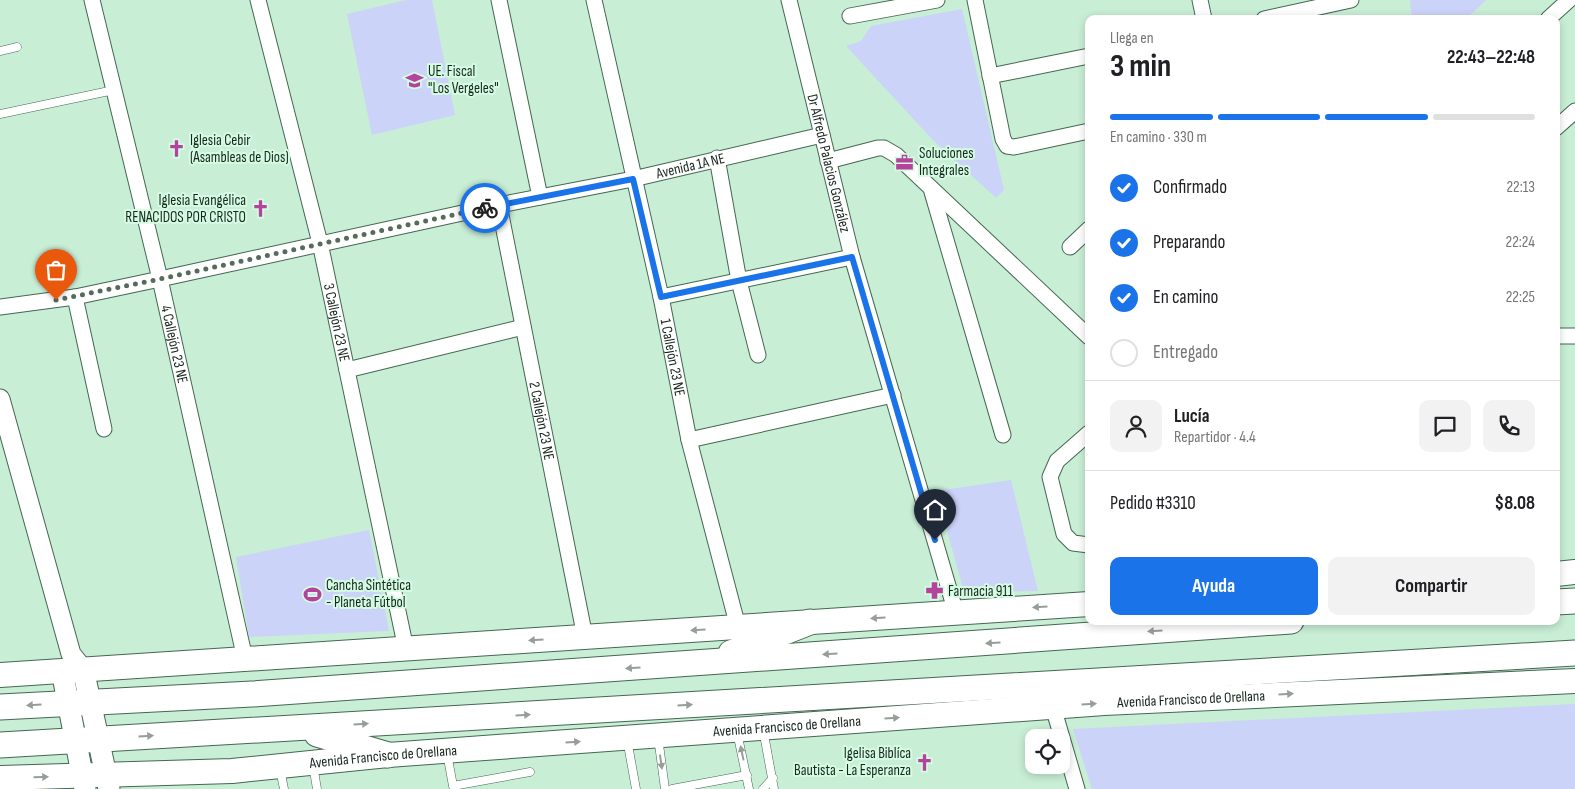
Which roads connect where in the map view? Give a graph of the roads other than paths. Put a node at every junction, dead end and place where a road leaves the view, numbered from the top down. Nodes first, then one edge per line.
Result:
1 (92, 0) edge
2 (258, 0) edge
3 (499, 0) edge
4 (594, 0) edge
5 (789, 0) edge
6 (937, 0) edge
7 (975, 0) edge
8 (1200, 0) edge
9 (1351, 0) edge
10 (1569, 0) edge
11 (1203, 15) edge
12 (1282, 15) edge
13 (1552, 15) edge
14 (850, 16) dead end
15 (17, 47) dead end
16 (0, 51) edge
17 (1085, 57) edge
18 (990, 76) junction
19 (114, 90) junction
20 (1575, 111) edge
21 (0, 114) edge
22 (1560, 124) edge
23 (1085, 132) edge
24 (822, 135) junction
25 (717, 158) junction
26 (828, 162) junction
27 (633, 179) junction
28 (932, 190) junction
29 (540, 197) junction
30 (499, 205) junction
31 (1085, 233) edge
32 (320, 243) junction
33 (1070, 247) dead end
34 (852, 257) junction
35 (160, 279) junction
36 (739, 281) junction
37 (75, 297) junction
38 (661, 297) junction
39 (0, 307) edge
40 (523, 327) junction
41 (1085, 333) edge
42 (1560, 336) edge
43 (1575, 336) edge
44 (758, 355) dead end
45 (347, 370) junction
46 (893, 395) junction
47 (0, 399) edge
48 (104, 429) dead end
49 (1003, 435) dead end
50 (1085, 436) edge
51 (689, 440) junction
52 (1085, 544) edge
53 (1575, 572) edge
54 (1560, 574) edge
55 (1575, 601) edge
56 (1560, 602) edge
57 (1085, 604) edge
58 (956, 613) junction
59 (810, 622) junction
60 (1235, 625) edge
61 (738, 627) junction
62 (585, 637) junction
63 (406, 649) junction
64 (1575, 653) edge
65 (245, 659) junction
66 (700, 664) junction
67 (72, 665) junction
68 (0, 675) edge
69 (1575, 681) edge
70 (80, 703) junction
71 (0, 707) edge
72 (1053, 707) junction
73 (288, 728) junction
74 (763, 728) junction
75 (737, 730) junction
76 (657, 735) junction
77 (627, 738) junction
78 (86, 739) junction
79 (0, 745) edge
80 (446, 751) junction
81 (388, 755) junction
82 (312, 763) junction
83 (232, 771) junction
84 (530, 772) dead end
85 (747, 775) junction
86 (0, 778) edge
87 (282, 778) edge
88 (772, 778) junction
89 (83, 782) edge
90 (107, 782) edge
91 (453, 787) edge
92 (191, 789) edge
93 (317, 789) edge
94 (636, 789) edge
95 (665, 789) edge
96 (672, 789) edge
97 (749, 789) edge
98 (763, 789) edge
99 (774, 789) edge
100 (1078, 789) edge

1 - 19 street, 4 Callejón 23 NE
2 - 32 street, 3 Callejón 23 NE
3 - 29 street
4 - 27 street, 1 Callejón 23 NE
5 - 24 street, Dr Alfredo Palacios González
6 - 14 street
7 - 18 street
8 - 11 street
9 - 12 street
10 - 13 street
15 - 16 lane
17 - 18 street
18 - 23 street
19 - 21 lane
19 - 35 street, 4 Callejón 23 NE
20 - 22 street
24 - 25 street, Avenida 1A NE
24 - 26 street, Dr Alfredo Palacios González
25 - 27 street, Avenida 1A NE
25 - 36 street
26 - 28 street
26 - 34 street, Dr Alfredo Palacios González
27 - 29 street, Avenida 1A NE
27 - 38 street, 1 Callejón 23 NE
28 - 41 street
28 - 49 street
29 - 30 street, Avenida 1A NE
30 - 32 street, Avenida 1A NE
30 - 40 street, 2 Callejón 23 NE
31 - 33 street
32 - 35 street, Avenida 1A NE
32 - 45 street, 3 Callejón 23 NE
34 - 36 street
34 - 46 street, Dr Alfredo Palacios González
35 - 37 street, Avenida 1A NE
35 - 65 street, 4 Callejón 23 NE
36 - 38 street
36 - 44 street
37 - 39 street, Avenida 1A NE
37 - 48 street
38 - 51 street, 1 Callejón 23 NE
40 - 45 street
40 - 62 street, 2 Callejón 23 NE
42 - 43 street
45 - 63 street, 3 Callejón 23 NE
46 - 51 street
46 - 58 street, Dr Alfredo Palacios González
47 - 67 street
50 - 52 street
51 - 61 street, 1 Callejón 23 NE
53 - 54 main road
55 - 56 highway
57 -> 58 main road
58 -> 59 main road
59 - 61 main road
59 - 66 highway
60 -> 66 highway
61 -> 62 main road
62 -> 63 main road
63 - 65 main road
73 -> 64 highway, Avenida Francisco de Orellana
65 - 67 main road
66 -> 70 highway
67 - 68 main road
67 - 70 main road
72 -> 69 main road, Avenida Francisco de Orellana
70 -> 71 highway
70 - 78 main road
74 -> 72 main road, Avenida Francisco de Orellana
72 - 100 street
78 -> 73 highway, Avenida Francisco de Orellana
73 - 81 highway
74 - 75 main road, Avenida Francisco de Orellana
74 - 88 lane
75 - 76 main road, Avenida Francisco de Orellana
85 -> 75 lane
76 - 77 main road, Avenida Francisco de Orellana
76 -> 95 lane
80 -> 77 main road, Avenida Francisco de Orellana
77 - 94 lane
78 - 79 highway, Avenida Francisco de Orellana
78 - 89 main road
78 - 90 main road
80 - 81 main road, Avenida Francisco de Orellana
80 - 91 lane
81 - 82 main road, Avenida Francisco de Orellana
82 - 87 main road, Avenida Francisco de Orellana
82 - 93 lane
83 - 87 main road, Avenida Francisco de Orellana
83 - 90 main road, Avenida Francisco de Orellana
83 - 92 main road
84 - 91 lane
85 - 96 lane
85 - 97 lane
86 -> 89 main road, Avenida Francisco de Orellana
88 - 98 lane
88 - 99 lane
89 - 90 main road, Avenida Francisco de Orellana

